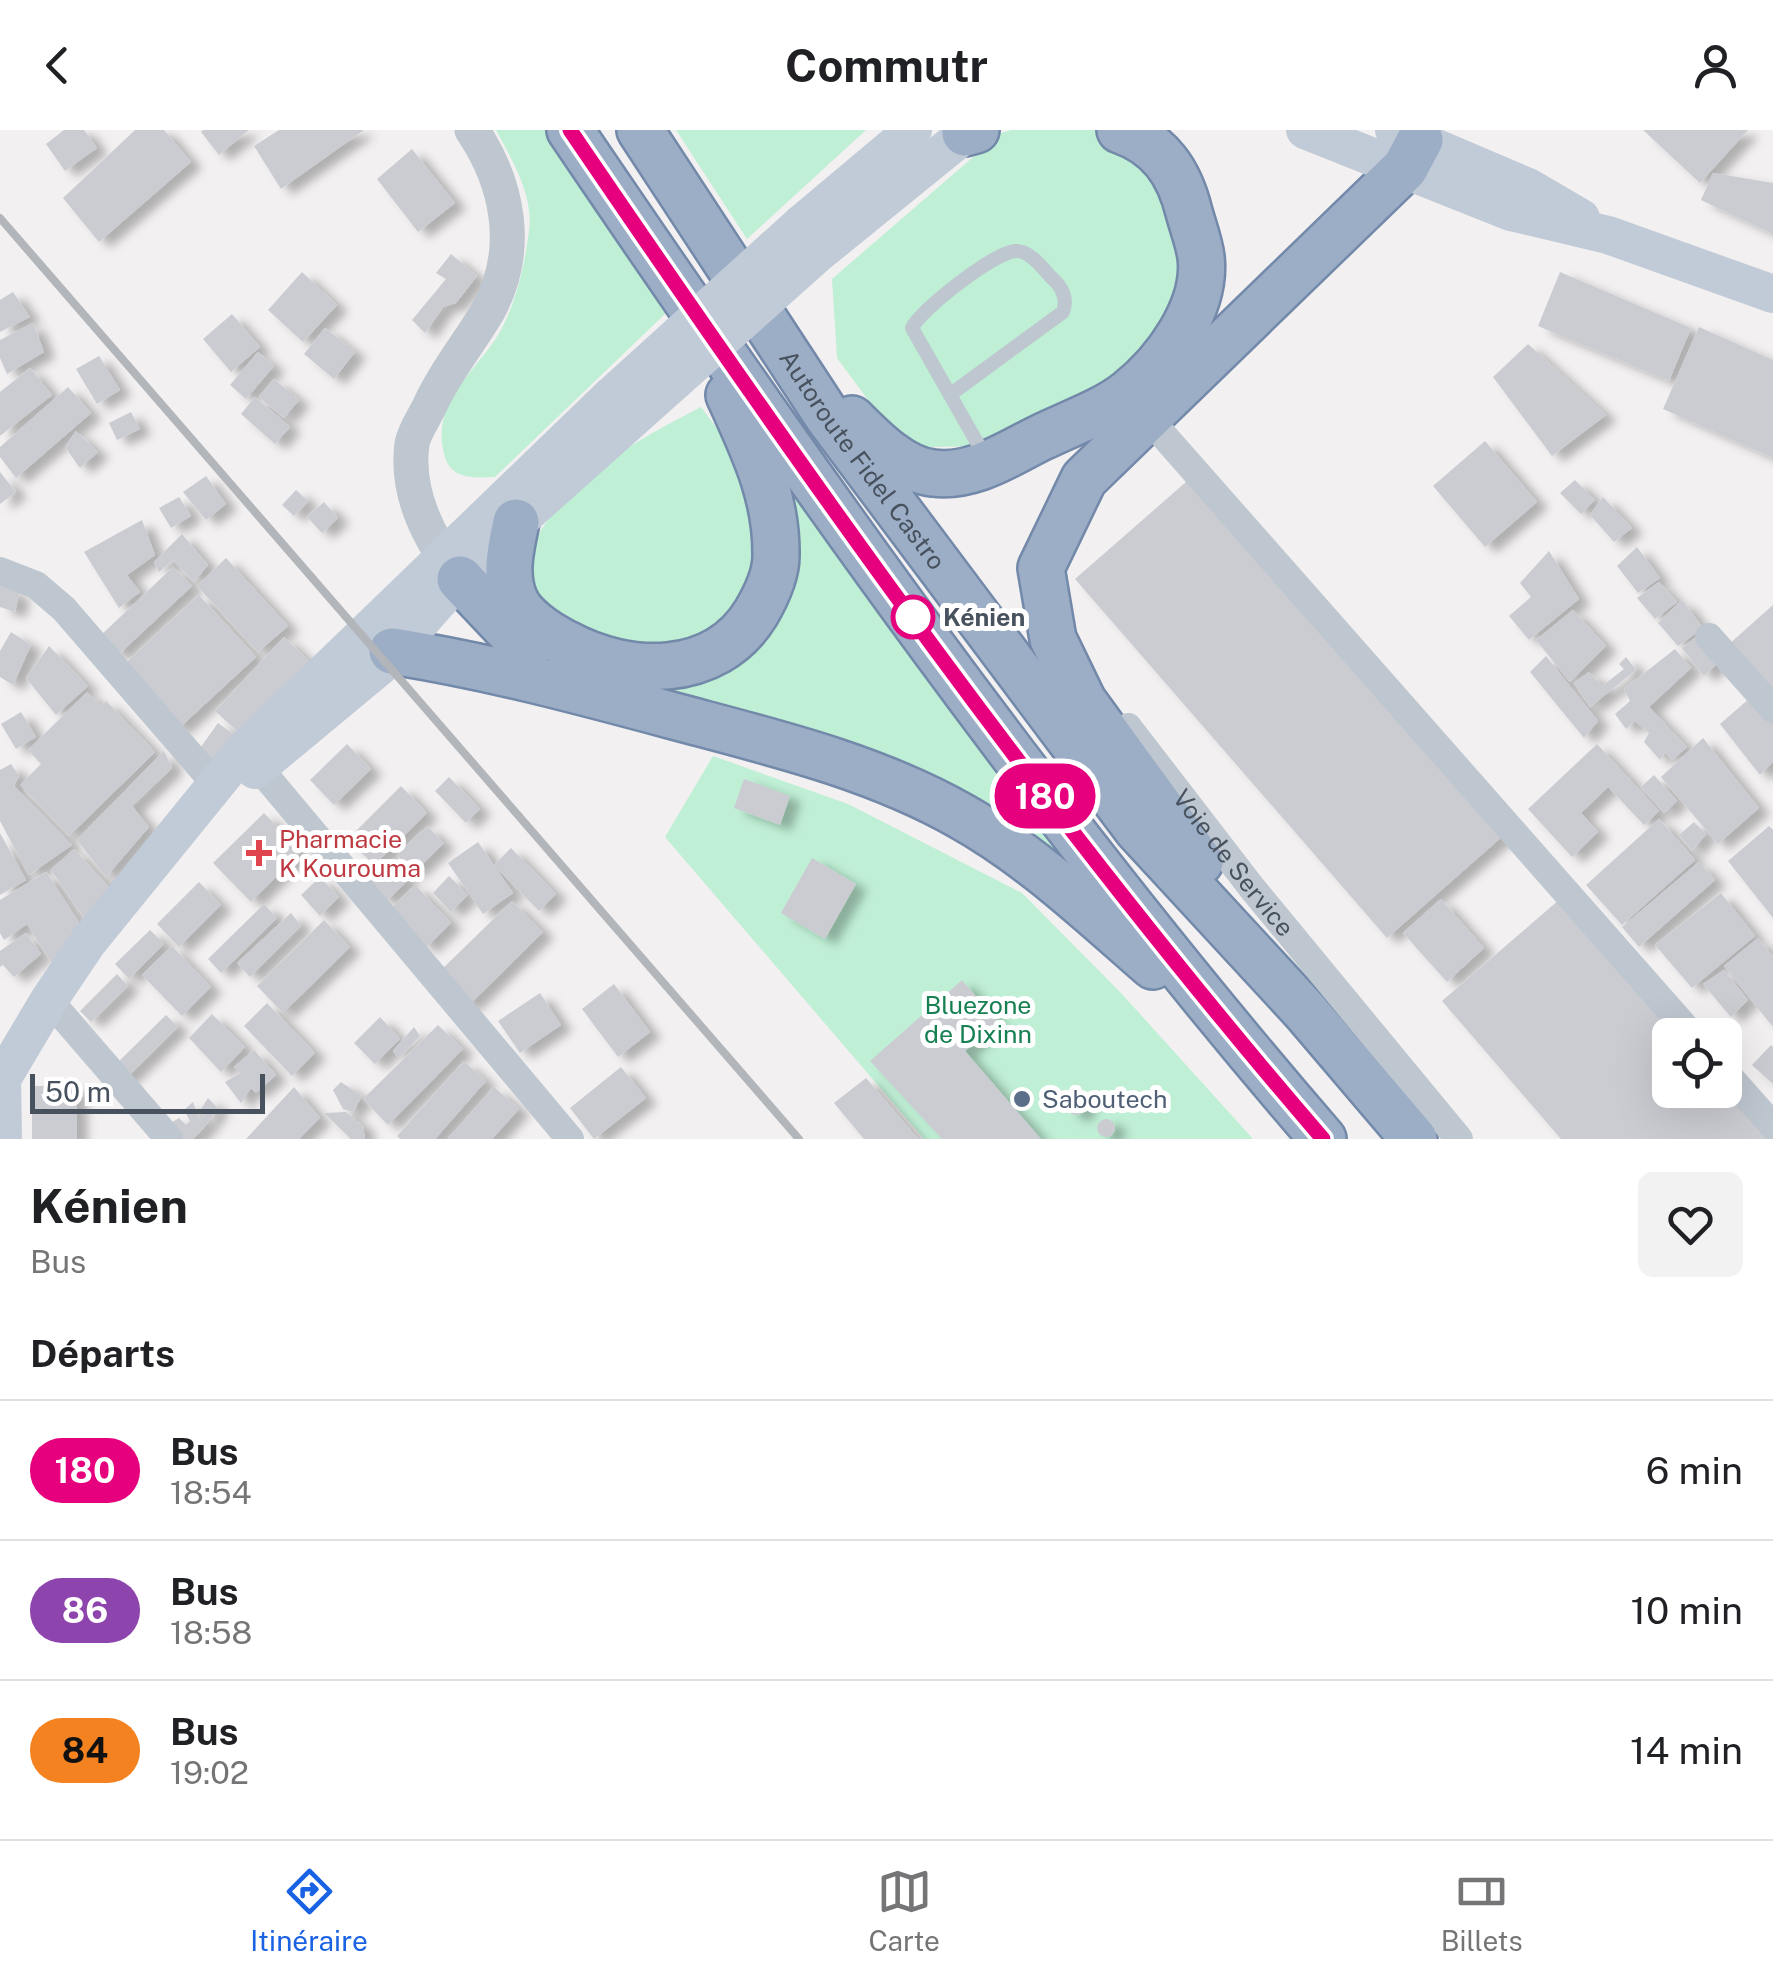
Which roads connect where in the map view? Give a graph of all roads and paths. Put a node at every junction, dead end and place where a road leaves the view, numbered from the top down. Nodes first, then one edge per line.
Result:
1 (472, 130) edge
2 (570, 130) edge
3 (640, 130) edge
4 (913, 130) edge
5 (1120, 130) edge
6 (1304, 130) edge
7 (970, 131) edge
8 (1406, 146) edge
9 (808, 239) junction
10 (1773, 294) edge
11 (684, 298) junction
12 (792, 362) junction
13 (951, 394) junction
14 (620, 409) junction
15 (1149, 419) junction
16 (990, 464) junction
17 (516, 522) junction
18 (460, 558) junction
19 (1040, 568) junction
20 (0, 571) edge
21 (515, 602) junction
22 (1710, 636) dead end
23 (392, 651) junction
24 (582, 691) junction
25 (1773, 710) edge
26 (252, 758) junction
27 (212, 794) junction
28 (49, 1000) junction
29 (1304, 1010) junction
30 (1677, 1018) edge
31 (1230, 1032) junction
32 (1, 1079) edge
33 (1742, 1091) edge
34 (1773, 1126) edge
35 (2, 1139) edge
36 (169, 1139) edge
37 (570, 1139) edge
38 (1323, 1139) edge
39 (1414, 1139) edge
40 (1460, 1139) edge

1 - 18 street
2 - 11 highway, Autoroute Fidel Castro
3 - 12 highway, Autoroute Fidel Castro
4 - 9 main road
5 - 16 highway
6 - 8 main road
7 - 9 main road
8 - 10 main road
8 - 15 highway
9 - 14 main road, bridge
11 - 21 highway
11 - 31 highway, Autoroute Fidel Castro
12 - 16 highway
12 - 29 highway, Autoroute Fidel Castro
13 - 13 lane
13 - 16 lane
14 - 17 main road
14 - 18 main road
15 - 19 highway
15 - 30 street
17 - 18 main road
17 - 21 highway
18 - 21 highway
18 - 23 main road
18 - 24 highway
18 - 26 main road
19 - 29 highway
19 - 40 street, Voie de Service
20 - 27 street
22 - 25 street
23 - 24 highway
23 - 26 main road
24 - 31 highway
26 - 27 main road
26 - 37 street
27 - 28 main road
28 - 32 main road
28 - 36 street
29 - 39 highway, Autoroute Fidel Castro
31 - 38 highway, Autoroute Fidel Castro
32 - 35 main road
33 - 34 street

